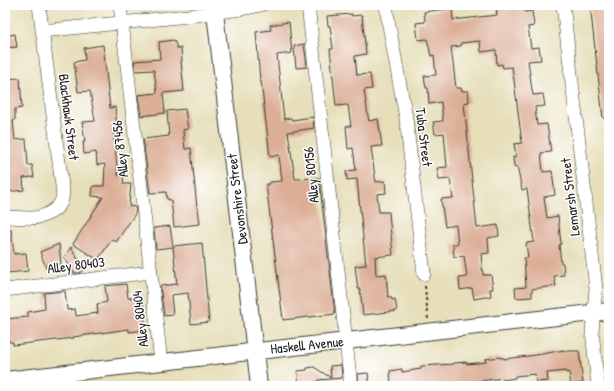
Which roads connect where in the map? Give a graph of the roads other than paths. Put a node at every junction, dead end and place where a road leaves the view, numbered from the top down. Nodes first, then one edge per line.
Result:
1 (39, 5) edge
2 (120, 5) edge
3 (261, 5) edge
4 (308, 5) edge
5 (386, 5) edge
6 (563, 5) edge
7 (215, 8) edge
8 (122, 22) junction
9 (42, 31) junction
10 (5, 218) edge
11 (151, 272) junction
12 (424, 274) road end
13 (5, 290) edge
14 (602, 312) edge
15 (346, 341) junction
16 (255, 351) junction
17 (161, 362) junction
18 (5, 380) edge
19 (259, 386) edge
20 (351, 386) edge
21 (598, 386) edge

1 - 9 street, Blackhawk Street
2 - 8 street, Alley 87456
3 - 7 street
4 - 15 street, Alley 80156
5 - 12 street, Tuba Street
6 - 14 street, Lemarsh Street
7 - 8 street
7 - 16 main road, Devonshire Street
8 - 9 street
8 - 11 street, Alley 87456
9 - 10 street, Blackhawk Street
11 - 13 street, Alley 80403
11 - 17 street, Alley 80404
14 - 15 main road, Haskell Avenue
14 - 21 street, Lemarsh Street
15 - 16 main road, Haskell Avenue
15 - 20 street, Alley 80156
16 - 17 main road, Haskell Avenue
16 - 19 main road, Devonshire Street
17 - 18 main road, Haskell Avenue

